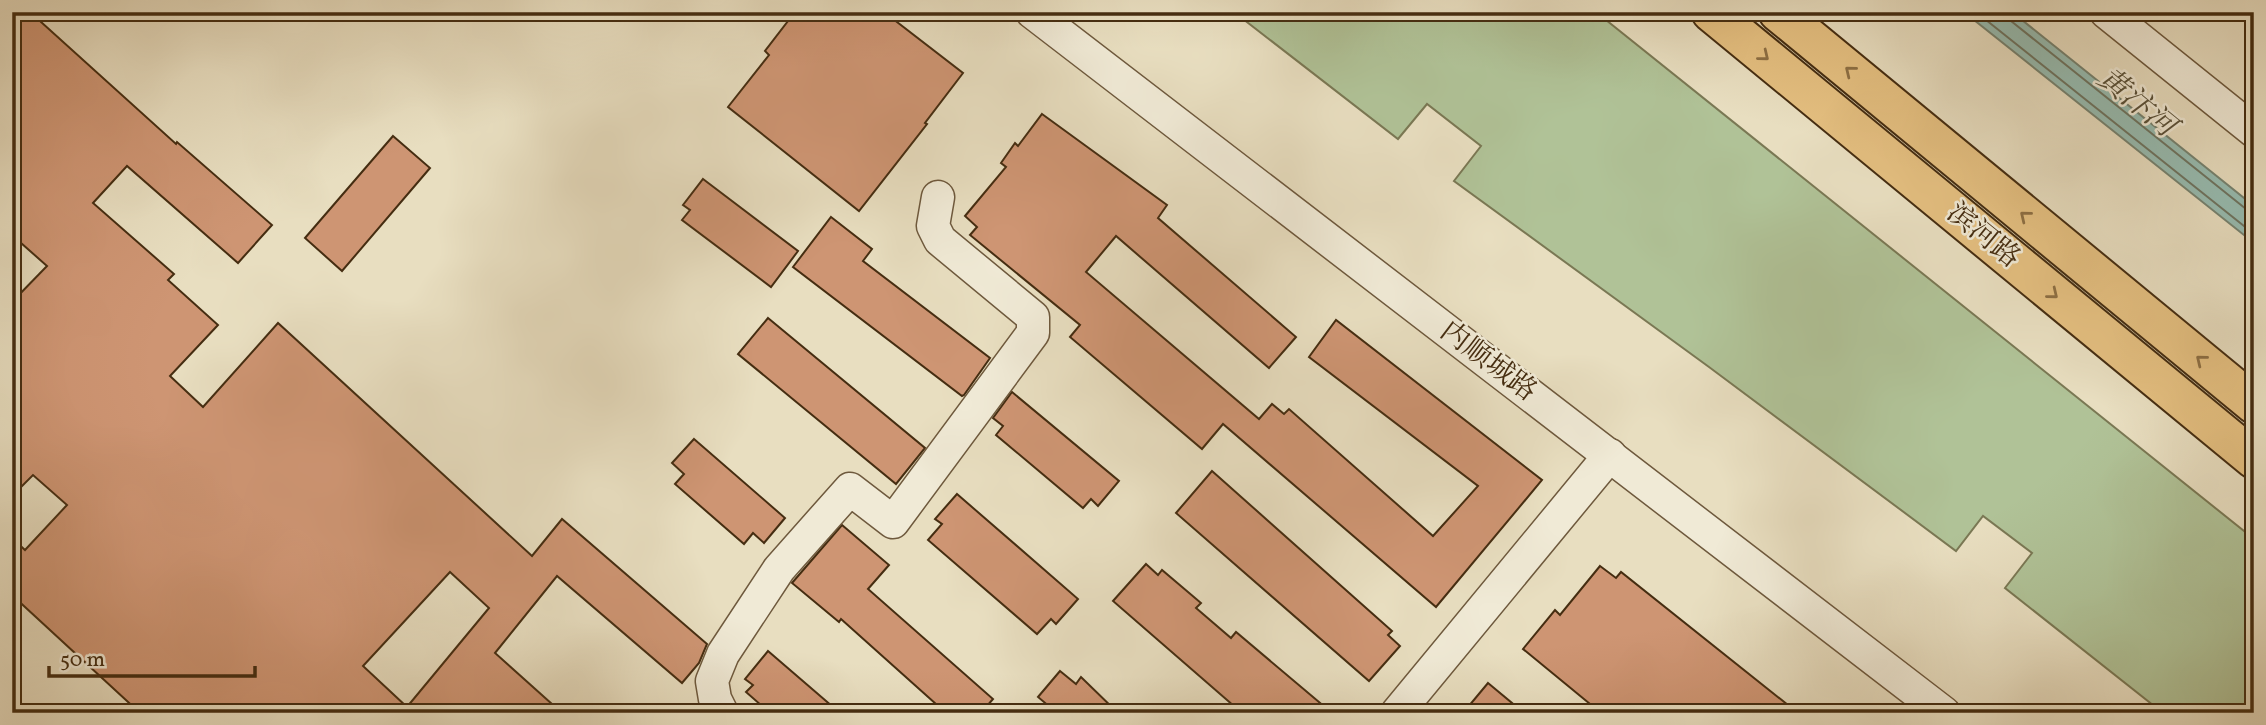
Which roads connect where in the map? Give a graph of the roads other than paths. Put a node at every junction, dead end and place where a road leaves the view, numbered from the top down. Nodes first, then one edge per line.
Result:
1 (1032, 12) edge
2 (1711, 12) edge
3 (1778, 12) edge
4 (2106, 12) edge
5 (2254, 131) edge
6 (937, 197) dead end
7 (2254, 404) edge
8 (1611, 455) junction
9 (2254, 459) edge
10 (722, 713) edge
11 (1397, 713) edge
12 (1944, 713) edge

1 - 8 street, 内顺城路
2 -> 9 main road, 滨河路
7 -> 3 main road, 滨河路
4 - 5 street
6 - 10 street
8 - 11 street
8 - 12 street, 内顺城路

